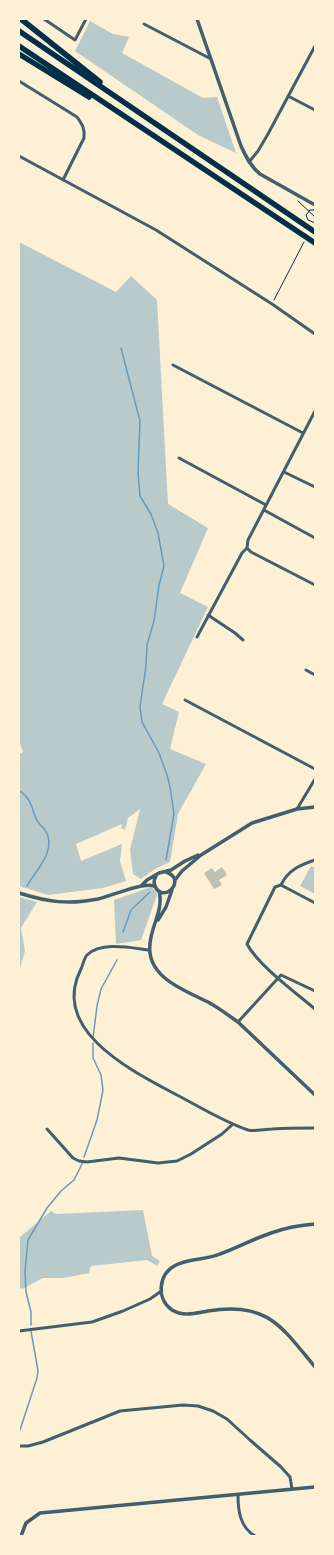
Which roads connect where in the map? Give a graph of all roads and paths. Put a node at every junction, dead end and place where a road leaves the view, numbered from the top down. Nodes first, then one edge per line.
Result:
1 (21, 19) edge
2 (44, 19) edge
3 (86, 19) edge
4 (197, 19) edge
5 (144, 24) dead end
6 (19, 31) edge
7 (19, 46) edge
8 (315, 46) edge
9 (19, 54) edge
10 (211, 59) junction
11 (19, 81) edge
12 (288, 96) junction
13 (122, 101) junction
14 (315, 110) edge
15 (152, 136) junction
16 (19, 156) edge
17 (249, 162) junction
18 (63, 180) junction
19 (298, 201) dead end
20 (315, 205) edge
21 (315, 210) edge
22 (315, 217) edge
23 (315, 223) edge
24 (315, 232) edge
25 (315, 243) edge
26 (295, 260) dead end
27 (272, 304) junction
28 (315, 334) edge
29 (173, 365) dead end
30 (315, 411) edge
31 (303, 433) junction
32 (179, 458) dead end
33 (284, 472) junction
34 (315, 487) edge
35 (266, 505) junction
36 (264, 510) junction
37 (315, 538) edge
38 (247, 548) junction
39 (315, 585) edge
40 (208, 615) junction
41 (197, 637) dead end
42 (243, 640) dead end
43 (306, 670) dead end
44 (315, 675) edge
45 (186, 700) dead end
46 (315, 769) edge
47 (315, 780) edge
48 (315, 807) edge
49 (297, 809) junction
50 (201, 854) junction
51 (315, 860) edge
52 (165, 872) junction
53 (156, 876) junction
54 (175, 880) junction
55 (281, 885) junction
56 (141, 886) junction
57 (154, 886) junction
58 (172, 890) junction
59 (158, 891) junction
60 (19, 893) edge
61 (315, 903) edge
62 (155, 924) junction
63 (149, 950) junction
64 (277, 978) junction
65 (315, 991) edge
66 (315, 1009) edge
67 (238, 1022) junction
68 (315, 1095) edge
69 (233, 1124) junction
70 (315, 1128) edge
71 (47, 1129) dead end
72 (315, 1224) edge
73 (160, 1292) junction
74 (19, 1331) edge
75 (315, 1367) edge
76 (19, 1446) edge
77 (315, 1487) edge
78 (292, 1489) junction
79 (238, 1495) junction
80 (21, 1536) edge
81 (255, 1536) edge

1 - 13 highway
2 - 3 street
4 - 10 street
5 - 10 street
6 - 13 highway
7 - 15 highway
8 - 12 street
9 - 15 highway
10 - 17 street
11 - 18 street
12 - 14 street
12 - 17 street
13 - 24 highway
15 - 25 highway
16 - 18 street
17 - 20 street
18 - 27 street
19 - 22 path
21 - 23 path
26 - 27 path
27 - 28 street
29 - 31 street
30 - 31 street
31 - 33 street
32 - 35 street
33 - 34 street
33 - 35 street
35 - 36 street
36 - 37 street
36 - 38 street
38 - 39 street
38 - 40 street
40 - 41 street
40 - 42 street
43 - 44 street
45 - 46 street
47 - 49 street
48 - 49 street
49 - 50 street
50 - 52 street
50 - 54 street
51 - 55 street
52 - 53 street
52 - 54 street
53 - 56 street
53 - 57 street
54 - 58 street
55 - 61 street
55 - 64 street
56 - 57 street
56 - 60 street
57 - 59 street
58 - 59 street
58 - 62 street
59 - 62 street
62 - 63 street
63 - 67 street
63 - 69 street
64 - 65 street
64 - 66 street
64 - 67 street
67 - 68 street
69 - 70 street
69 - 71 street
72 - 73 street
73 - 74 street
73 - 75 street
76 - 78 street
77 - 78 street
78 - 79 street
79 - 80 street
79 - 81 street

